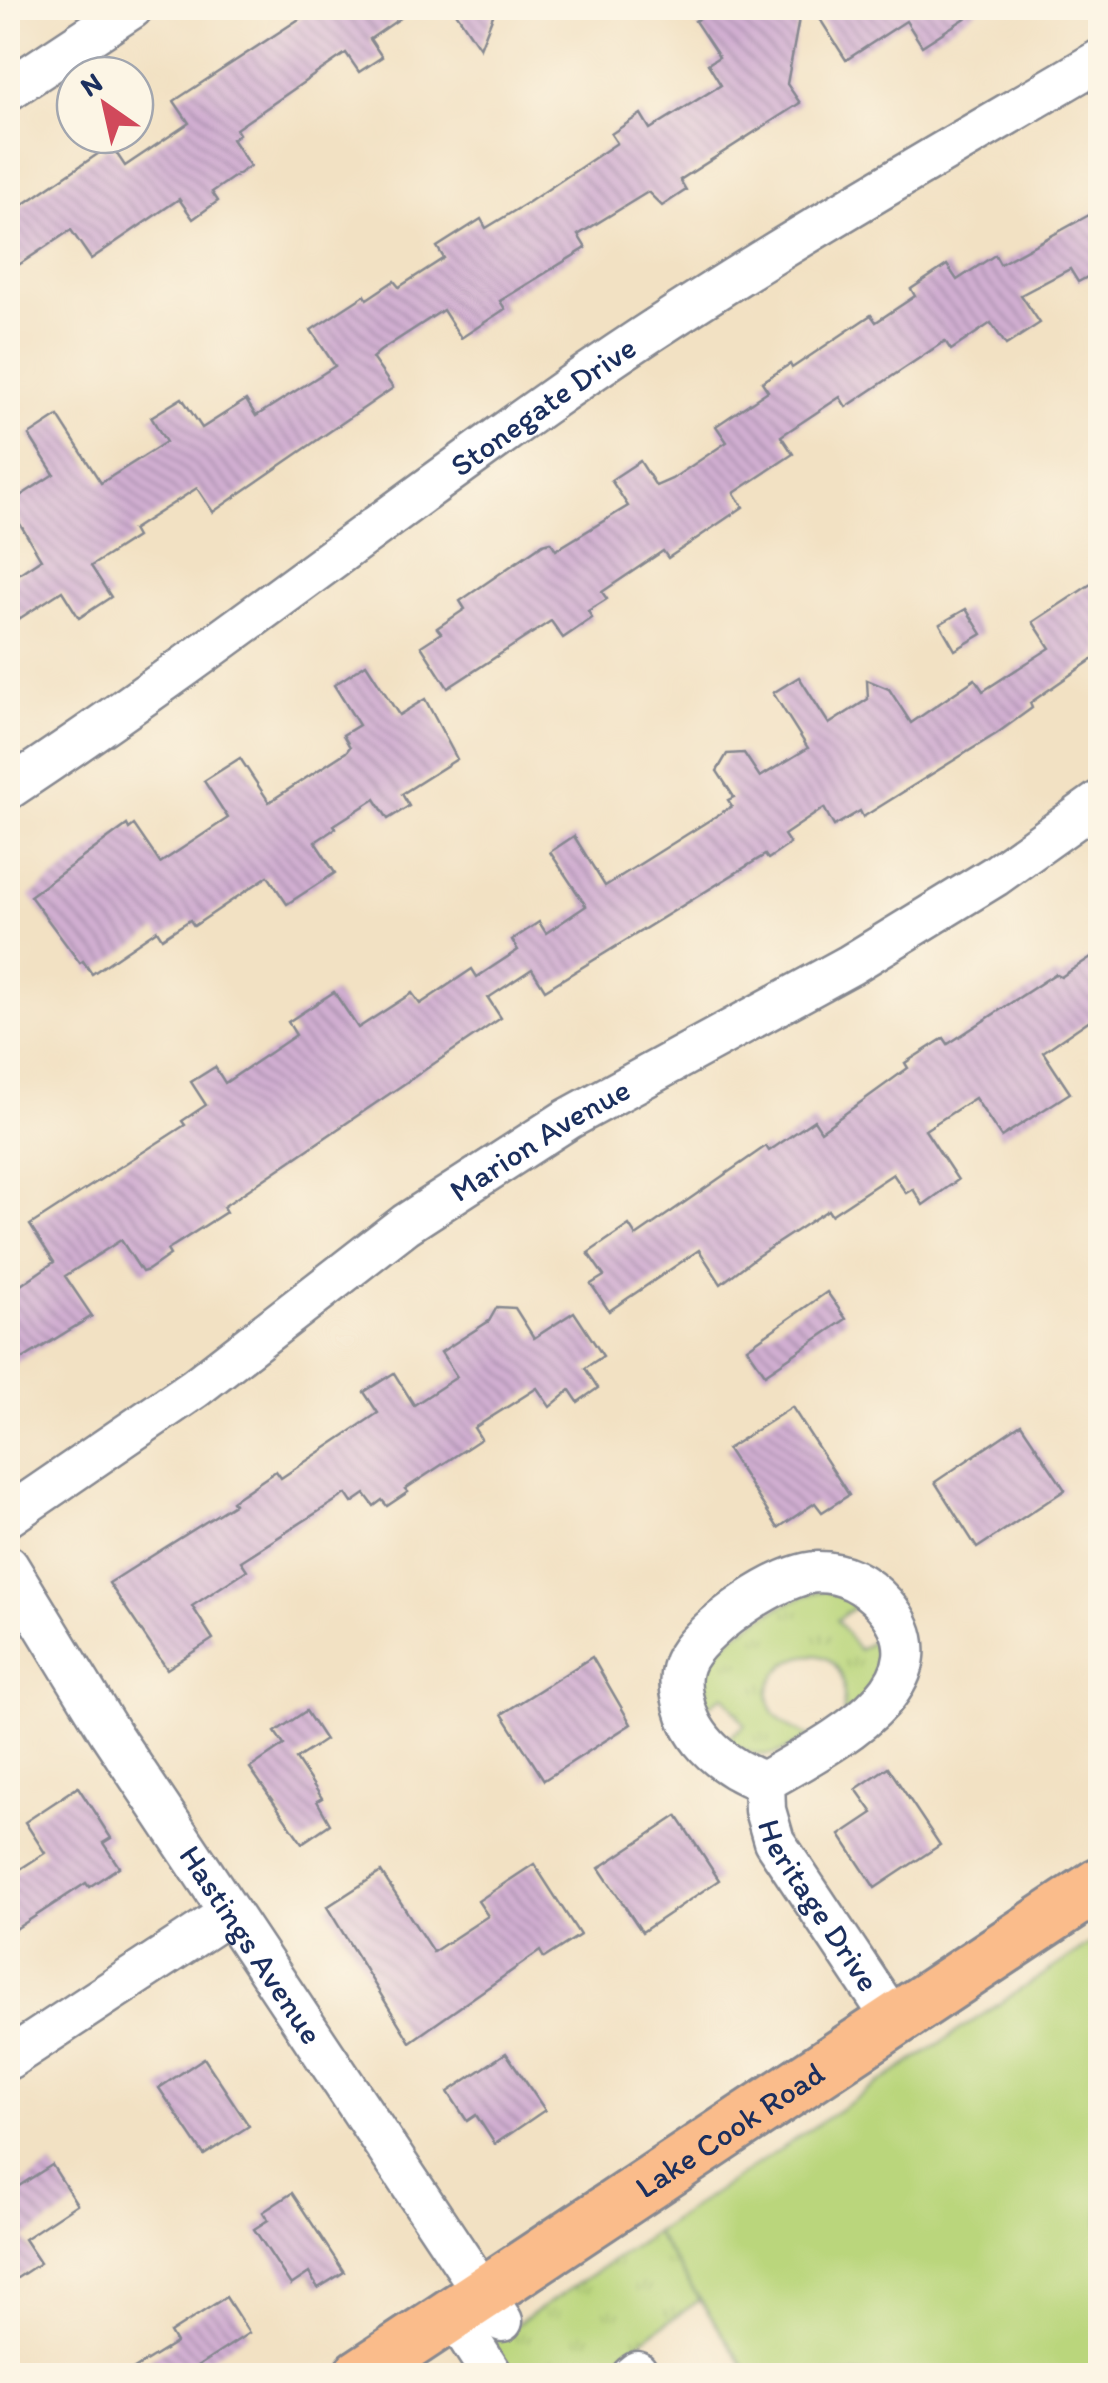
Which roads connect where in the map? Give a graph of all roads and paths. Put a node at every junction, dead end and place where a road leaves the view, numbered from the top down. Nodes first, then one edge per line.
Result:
1 (132, 8) edge
2 (1100, 60) edge
3 (8, 90) edge
4 (8, 789) edge
5 (1100, 801) edge
6 (8, 1516) edge
7 (8, 1566) edge
8 (764, 1782) junction
9 (1100, 1884) edge
10 (230, 1912) junction
11 (1100, 1924) edge
12 (894, 2021) junction
13 (8, 2059) edge
14 (480, 2329) edge
15 (360, 2376) edge
16 (422, 2376) edge

1 - 3 street
2 - 4 street, Stonegate Drive
5 - 6 street, Marion Avenue
7 - 10 street, Hastings Avenue
8 - 8 street, Heritage Drive
8 - 12 street, Heritage Drive
9 - 12 main road, Lake Cook Road
10 - 13 street
10 - 14 street, Hastings Avenue
11 - 14 main road, Lake Cook Road
12 - 14 main road, Lake Cook Road
14 - 15 main road, Lake Cook Road
14 - 16 main road, Lake Cook Road

